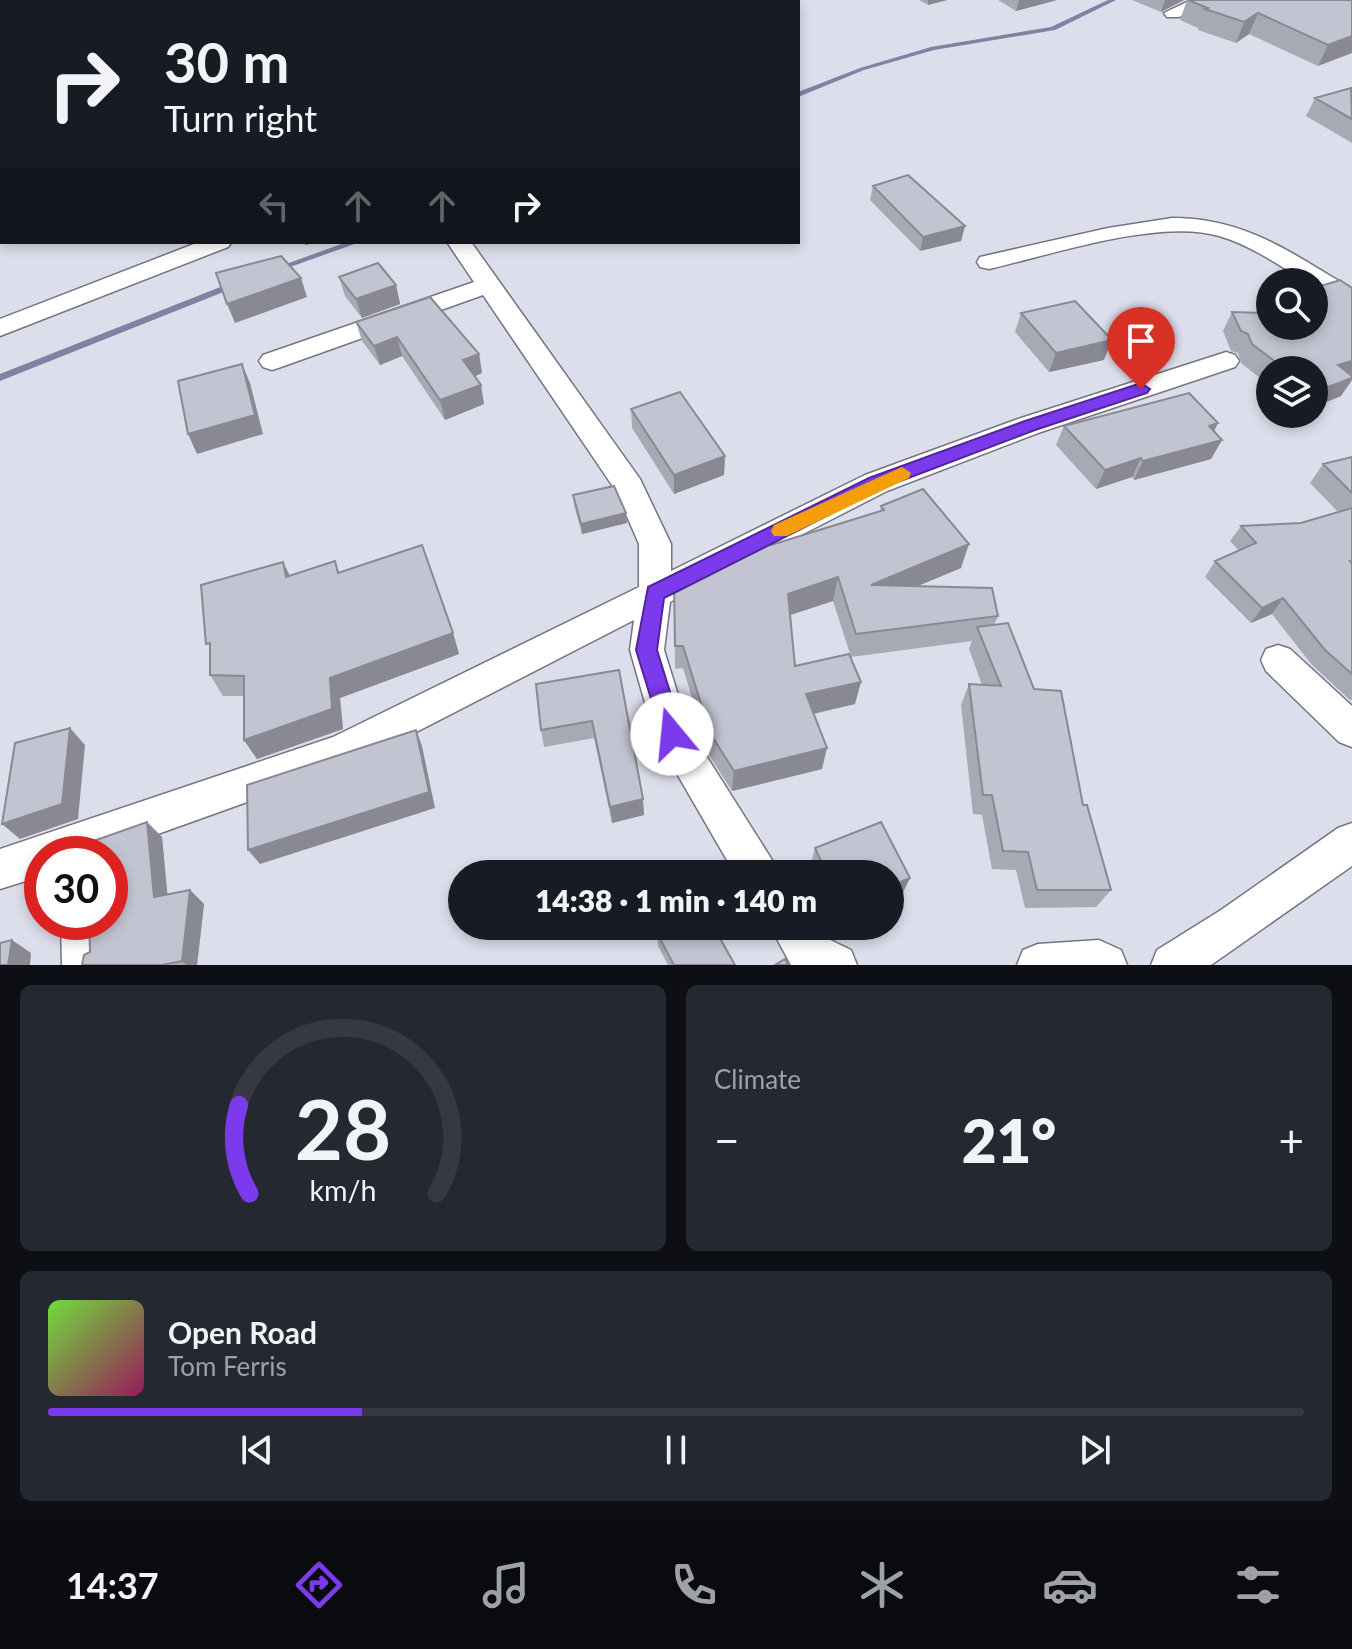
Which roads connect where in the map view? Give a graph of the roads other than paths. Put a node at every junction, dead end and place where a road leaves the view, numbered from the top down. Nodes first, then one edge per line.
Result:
1 (1207, 0) edge
2 (1173, 13) dead end
3 (215, 244) edge
4 (460, 244) edge
5 (989, 262) dead end
6 (489, 285) junction
7 (1352, 300) edge
8 (0, 328) edge
9 (272, 361) dead end
10 (1226, 361) dead end
11 (655, 593) junction
12 (1278, 660) dead end
13 (1352, 730) edge
14 (107, 836) edge
15 (1352, 842) edge
16 (749, 860) edge
17 (24, 862) edge
18 (0, 869) edge
19 (82, 940) edge
20 (800, 940) edge
21 (83, 965) edge
22 (836, 965) edge
23 (1038, 965) edge
24 (1106, 965) edge
25 (1172, 965) edge

1 - 2 street
3 - 8 street
4 - 6 street
5 - 7 street
6 - 9 street
6 - 11 street
10 - 11 street
11 - 14 street
11 - 16 street
12 - 13 street
15 - 25 street
17 - 18 street
19 - 21 street
20 - 22 street
23 - 24 street

